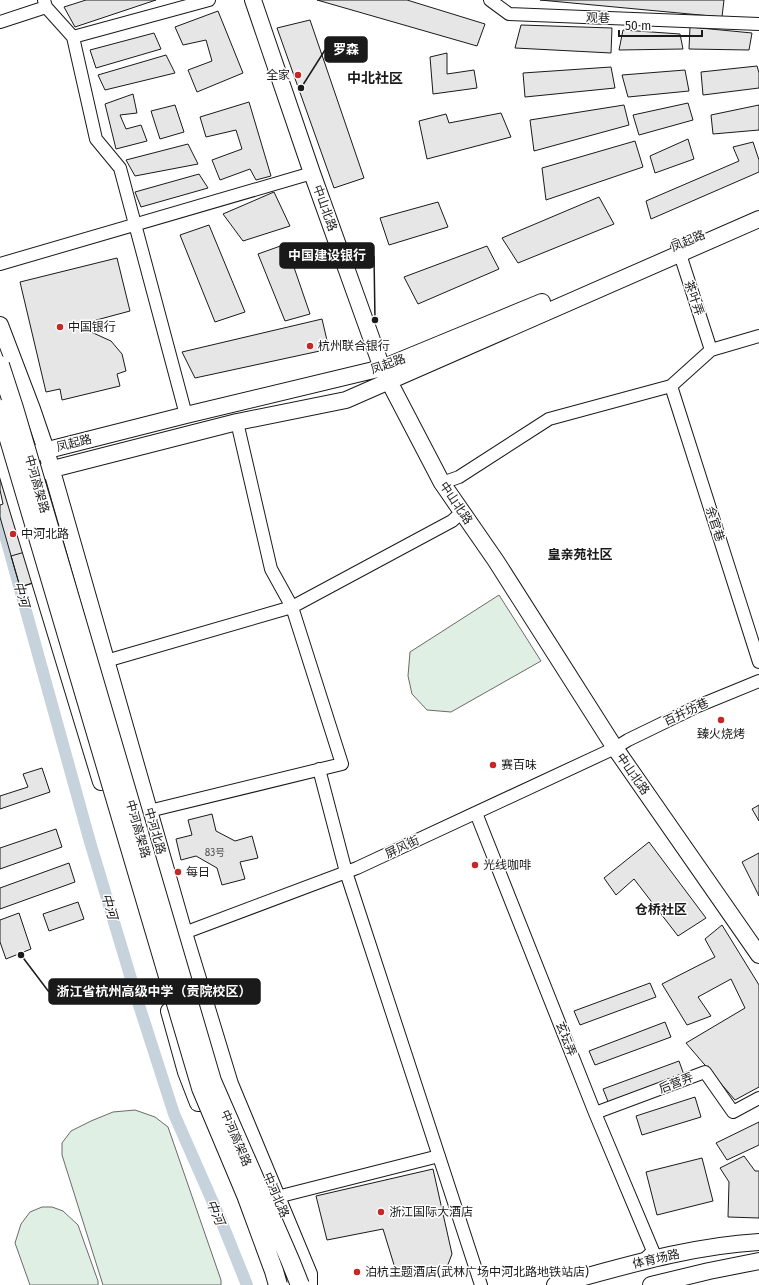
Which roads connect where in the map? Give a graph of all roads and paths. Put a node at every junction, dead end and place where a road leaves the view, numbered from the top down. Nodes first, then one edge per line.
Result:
1 (209, 0) edge
2 (253, 0) edge
3 (490, 0) edge
4 (45, 4) edge
5 (181, 4) edge
6 (0, 22) edge
7 (759, 24) edge
8 (73, 37) junction
9 (312, 173) junction
10 (759, 211) edge
11 (759, 219) edge
12 (136, 224) junction
13 (678, 249) junction
14 (0, 264) edge
15 (0, 326) edge
16 (759, 336) edge
17 (711, 350) junction
18 (0, 365) edge
19 (386, 374) junction
20 (671, 386) junction
21 (0, 409) edge
22 (186, 415) junction
23 (237, 422) junction
24 (0, 446) edge
25 (46, 450) junction
26 (1, 462) edge
27 (51, 470) junction
28 (4, 480) edge
29 (442, 483) junction
30 (462, 512) junction
31 (292, 607) junction
32 (106, 660) junction
33 (759, 662) edge
34 (759, 681) edge
35 (615, 748) junction
36 (319, 769) junction
37 (149, 811) junction
38 (476, 813) junction
39 (346, 872) junction
40 (184, 933) junction
41 (759, 956) edge
42 (759, 1098) edge
43 (595, 1113) junction
44 (439, 1156) junction
45 (277, 1197) junction
46 (246, 1211) junction
47 (759, 1242) edge
48 (643, 1261) junction
49 (759, 1261) edge
50 (308, 1282) edge
51 (269, 1285) edge
52 (278, 1285) edge
53 (287, 1285) edge
54 (481, 1285) edge
55 (555, 1285) edge
56 (651, 1285) edge

1 - 5 street
2 - 9 main road, 中山北路
3 - 7 street, 观巷
4 - 6 street
4 - 8 street
5 - 8 street
8 - 12 street
9 - 12 street
9 - 19 main road, 中山北路
10 - 13 main road, 凤起路
11 - 13 main road
12 - 14 street
12 - 22 street
13 - 17 street, 茶叶弄
13 - 19 main road
15 - 25 main road, 中河北路
16 - 17 street
17 - 20 street
18 - 50 highway, 中河高架路, bridge
19 - 22 main road, 凤起路
19 - 23 main road
19 - 29 main road, 中山北路
20 - 29 street
20 - 33 street, 余官巷
21 - 52 highway, 中河高架路, bridge
22 - 25 main road, 凤起路
23 - 27 main road
23 - 31 street
24 - 26 main road
25 - 26 main road, 凤起路
25 - 27 main road, 中河北路
26 - 28 main road
27 - 28 main road
27 - 32 main road, 中河北路
28 - 46 main road
29 - 30 main road, 中山北路
30 - 31 street
30 - 35 main road, 中山北路
31 - 32 street
31 - 36 street
32 - 37 main road, 中河北路
34 - 35 street, 百井坊巷
35 - 38 street, 屏风街
35 - 41 main road, 中山北路
36 - 37 street
36 - 39 street
37 - 40 main road, 中河北路
38 - 39 street, 屏风街
38 - 43 street, 玄坛弄
39 - 40 street, 屏风街
39 - 44 street
40 - 45 main road, 中河北路
42 - 43 street, 后营弄
43 - 48 street, 玄坛弄
44 - 45 street
44 - 54 street
45 - 50 main road, 中河北路
46 - 51 street
46 - 53 main road
47 - 48 main road, 体育场路
48 - 55 main road, 体育场路
49 - 56 main road, 体育场路

